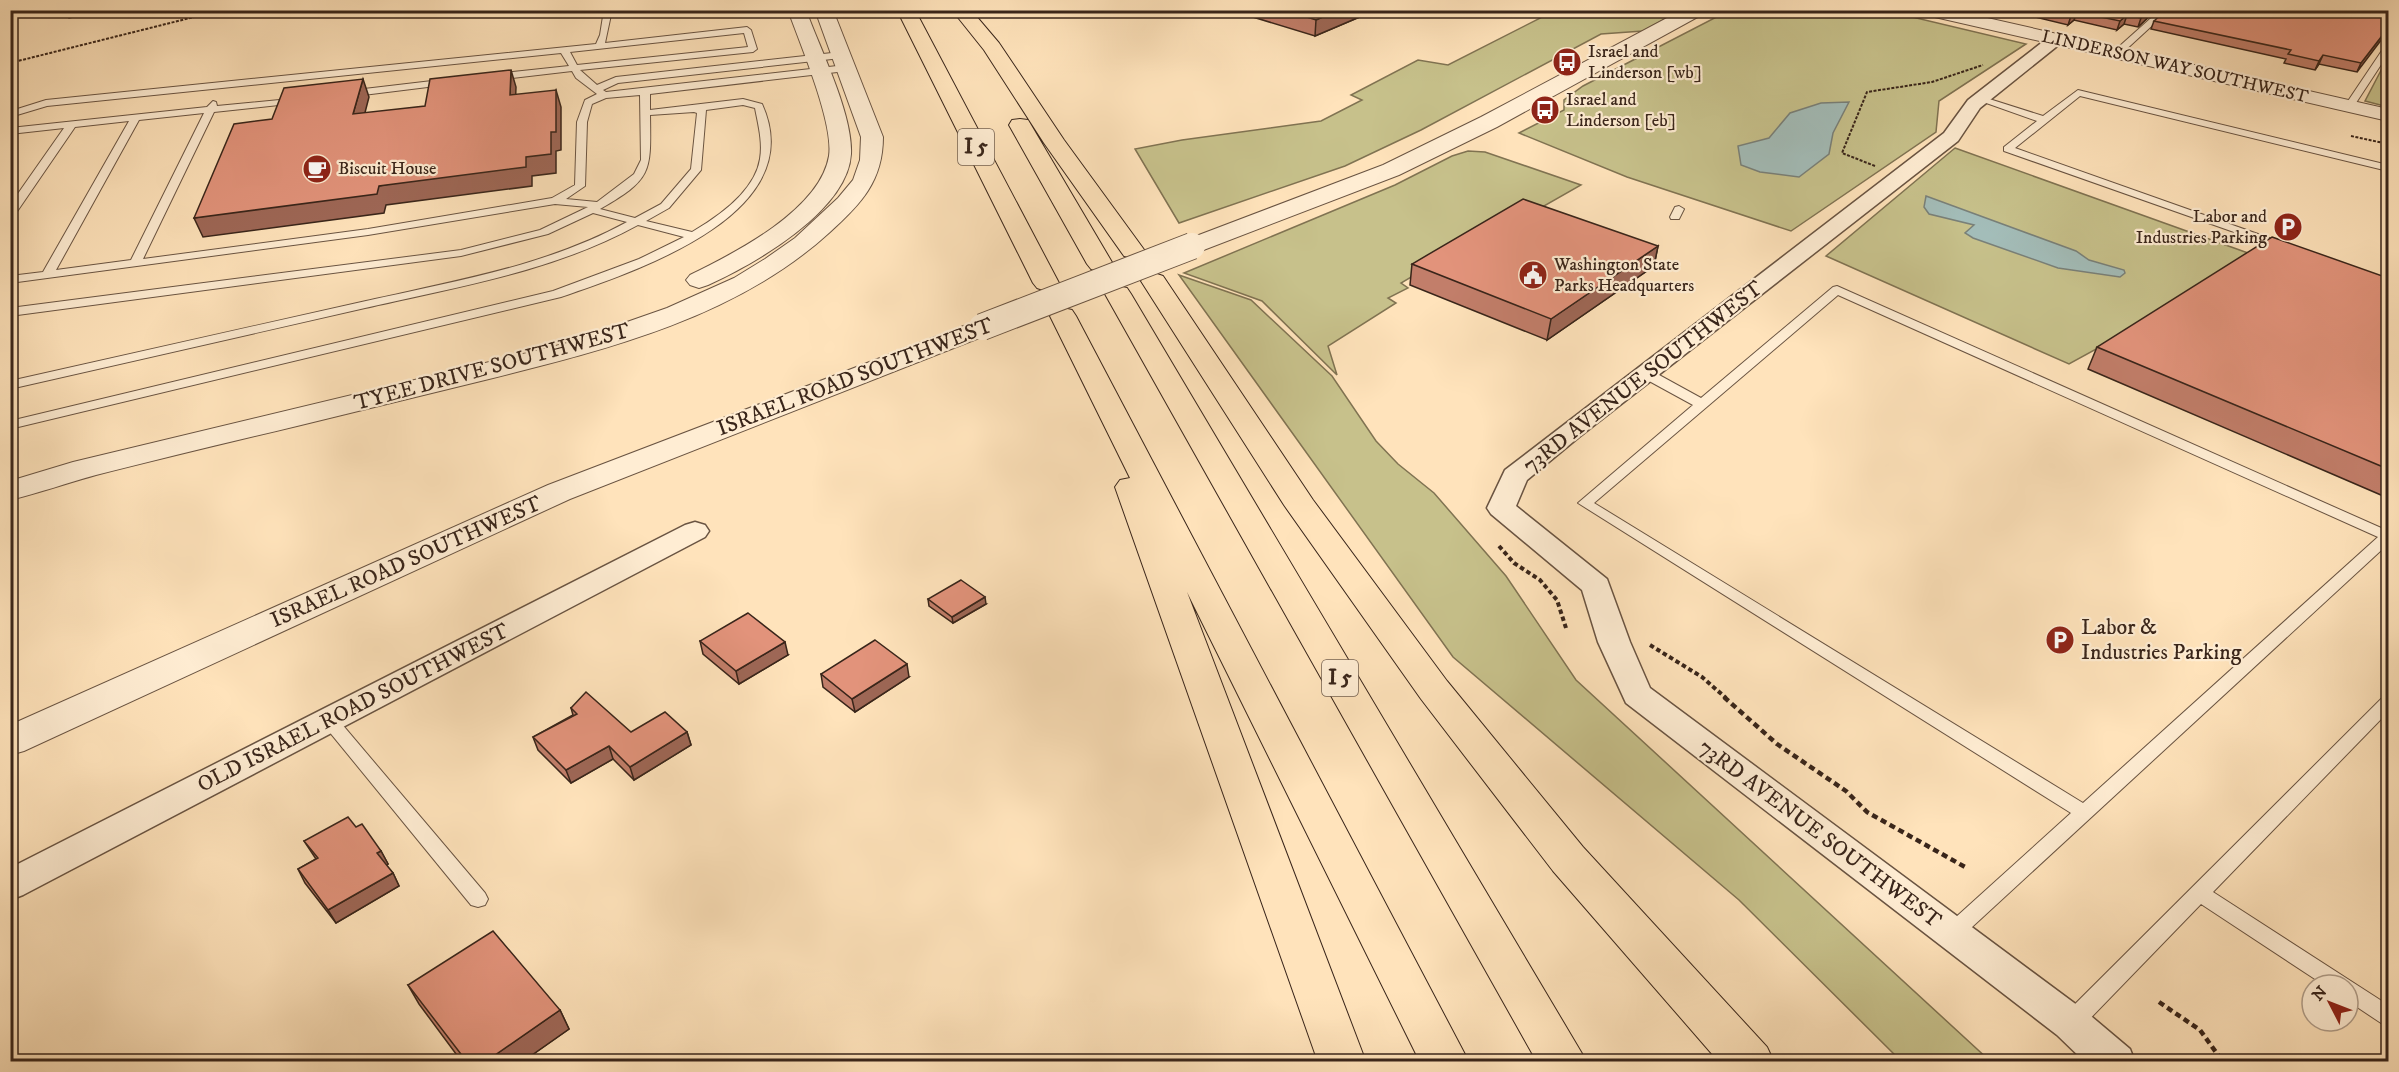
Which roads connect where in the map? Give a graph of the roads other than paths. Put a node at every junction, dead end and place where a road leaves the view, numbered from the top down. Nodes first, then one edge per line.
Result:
1 (608, 10) edge
2 (797, 10) edge
3 (824, 10) edge
4 (906, 10) edge
5 (953, 10) edge
6 (961, 10) edge
7 (1697, 10) edge
8 (1926, 10) edge
9 (2165, 10) edge
10 (2055, 40) junction
11 (599, 46) junction
12 (2388, 48) edge
13 (564, 50) junction
14 (2116, 54) junction
15 (843, 62) junction
16 (750, 65) junction
17 (816, 65) junction
18 (575, 68) junction
19 (703, 71) junction
20 (483, 79) edge
21 (753, 79) junction
22 (460, 81) edge
23 (222, 85) junction
24 (705, 85) junction
25 (601, 92) junction
26 (645, 92) junction
27 (334, 95) edge
28 (311, 98) edge
29 (1980, 99) junction
30 (2349, 107) junction
31 (210, 109) junction
32 (694, 109) junction
33 (645, 113) junction
34 (2388, 116) edge
35 (10, 117) edge
36 (136, 117) junction
37 (2044, 120) junction
38 (71, 125) junction
39 (10, 131) edge
40 (2388, 168) edge
41 (555, 201) junction
42 (596, 208) junction
43 (10, 214) edge
44 (639, 222) junction
45 (693, 237) junction
46 (1132, 251) dead end
47 (2299, 252) edge
48 (135, 263) junction
49 (48, 274) junction
50 (10, 280) edge
51 (1154, 280) dead end
52 (1046, 283) dead end
53 (10, 312) edge
54 (1645, 373) junction
55 (10, 385) edge
56 (1702, 404) junction
57 (10, 425) edge
58 (10, 476) edge
59 (10, 491) edge
60 (695, 531) dead end
61 (2388, 702) edge
62 (329, 720) junction
63 (10, 741) edge
64 (2085, 813) junction
65 (10, 885) edge
66 (2199, 893) junction
67 (478, 899) dead end
68 (1952, 933) junction
69 (2322, 973) edge
70 (2360, 998) edge
71 (2388, 1016) edge
72 (2071, 1023) junction
73 (1342, 1062) edge
74 (1445, 1062) edge
75 (1563, 1062) edge
76 (1750, 1062) edge
77 (2115, 1062) edge

1 - 11 lane
2 - 17 street, TYEE DRIVE SOUTHWEST
3 - 15 street, TYEE DRIVE SOUTHWEST
4 - 52 highway, I 5
5 - 75 highway, I 5
6 - 46 highway
7 - 63 street, ISRAEL ROAD SOUTHWEST, bridge
8 - 10 street, LINDERSON WAY SOUTHWEST
9 - 14 lane
10 - 14 street, LINDERSON WAY SOUTHWEST
10 - 29 street, 73RD AVENUE SOUTHWEST
11 - 13 lane
11 - 18 lane
12 - 30 lane
13 - 18 lane
13 - 23 lane
14 - 30 street, LINDERSON WAY SOUTHWEST
15 - 17 lane
15 - 59 street, TYEE DRIVE SOUTHWEST
16 - 17 lane
16 - 19 lane
16 - 21 lane
17 - 21 lane
17 - 58 street, TYEE DRIVE SOUTHWEST
18 - 20 lane
18 - 25 lane
19 - 24 lane
19 - 25 lane
21 - 24 lane
22 - 27 lane
23 - 31 lane
23 - 35 lane
24 - 26 lane
25 - 26 lane
25 - 41 lane
26 - 33 lane
28 - 31 lane
29 - 37 lane
29 - 54 street, 73RD AVENUE SOUTHWEST
30 - 34 street, LINDERSON WAY SOUTHWEST
31 - 36 lane
31 - 48 lane
32 - 33 lane
32 - 44 lane
32 - 45 lane
33 - 42 lane
36 - 38 lane
36 - 49 lane
37 - 40 lane
37 - 47 lane
38 - 39 lane
38 - 43 lane
41 - 42 lane
41 - 48 lane
42 - 44 lane
42 - 53 lane
44 - 45 lane
44 - 55 lane
45 - 57 lane
48 - 49 lane
49 - 50 lane
51 - 76 highway
54 - 56 lane
54 - 68 street, 73RD AVENUE SOUTHWEST
56 - 64 lane
56 - 64 lane
60 - 62 street, OLD ISRAEL ROAD SOUTHWEST
61 - 66 lane
62 - 65 street, OLD ISRAEL ROAD SOUTHWEST
62 - 67 lane
64 - 68 lane
66 - 69 lane
66 - 72 lane
68 - 72 street, 73RD AVENUE SOUTHWEST
70 - 71 lane
72 - 77 street, 73RD AVENUE SOUTHWEST
73 - 74 highway

